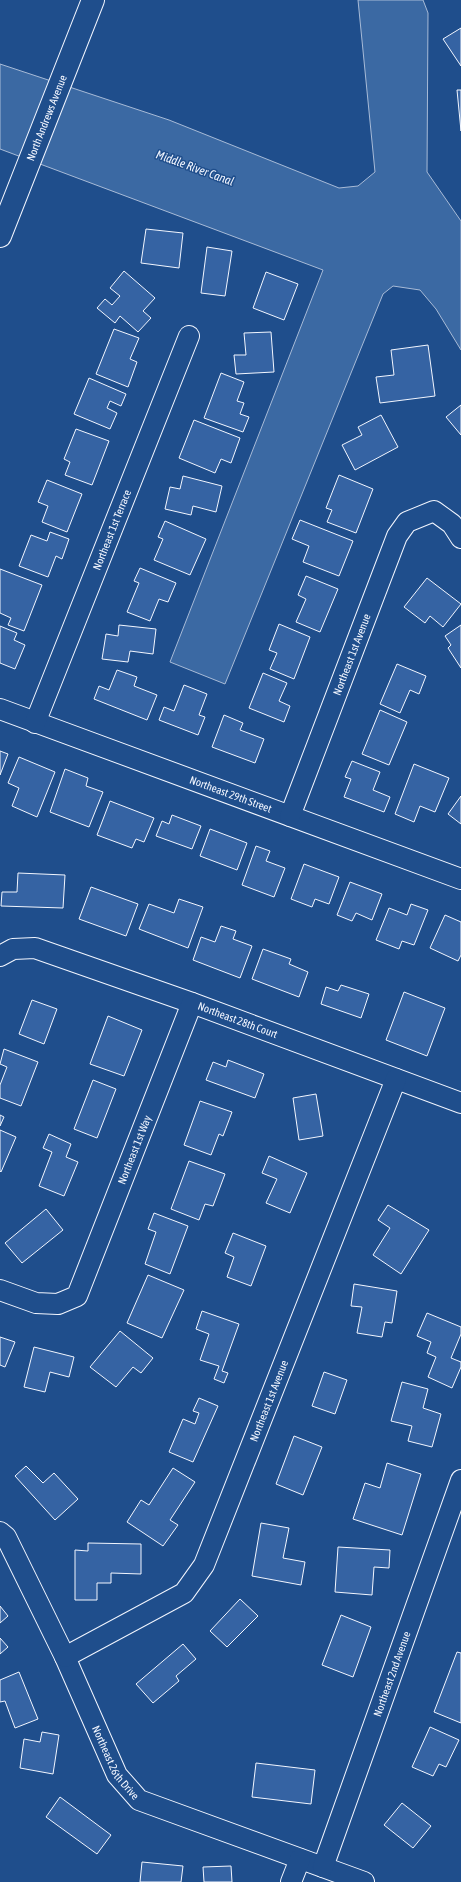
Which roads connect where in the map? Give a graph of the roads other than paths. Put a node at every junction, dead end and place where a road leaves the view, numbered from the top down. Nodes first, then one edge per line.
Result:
1 (93, 0) edge
2 (0, 236) edge
3 (189, 336) dead end
4 (461, 538) edge
5 (0, 709) edge
6 (35, 723) junction
7 (290, 816) junction
8 (461, 879) edge
9 (7, 952) edge
10 (192, 1003) junction
11 (396, 1079) junction
12 (461, 1103) edge
13 (0, 1290) edge
14 (461, 1480) edge
15 (0, 1532) edge
16 (65, 1657) junction
17 (300, 1859) junction
18 (332, 1874) edge
19 (291, 1882) edge
20 (364, 1882) edge

1 - 2 main road, North Andrews Avenue
3 - 6 street, Northeast 1st Terrace
4 - 7 street, Northeast 1st Avenue
5 - 6 street, Northeast 29th Street
6 - 7 street, Northeast 29th Street
7 - 8 street, Northeast 29th Street
9 - 10 street, Northeast 28th Court
10 - 11 street, Northeast 28th Court
10 - 13 street, Northeast 1st Way
11 - 12 street, Northeast 28th Court
11 - 16 street, Northeast 1st Avenue
14 - 18 street, Northeast 2nd Avenue
15 - 16 street, Northeast 26th Drive
16 - 17 street, Northeast 26th Drive
17 - 18 street, Northeast 26th Drive
17 - 19 street
18 - 20 street, Northeast 26th Drive

